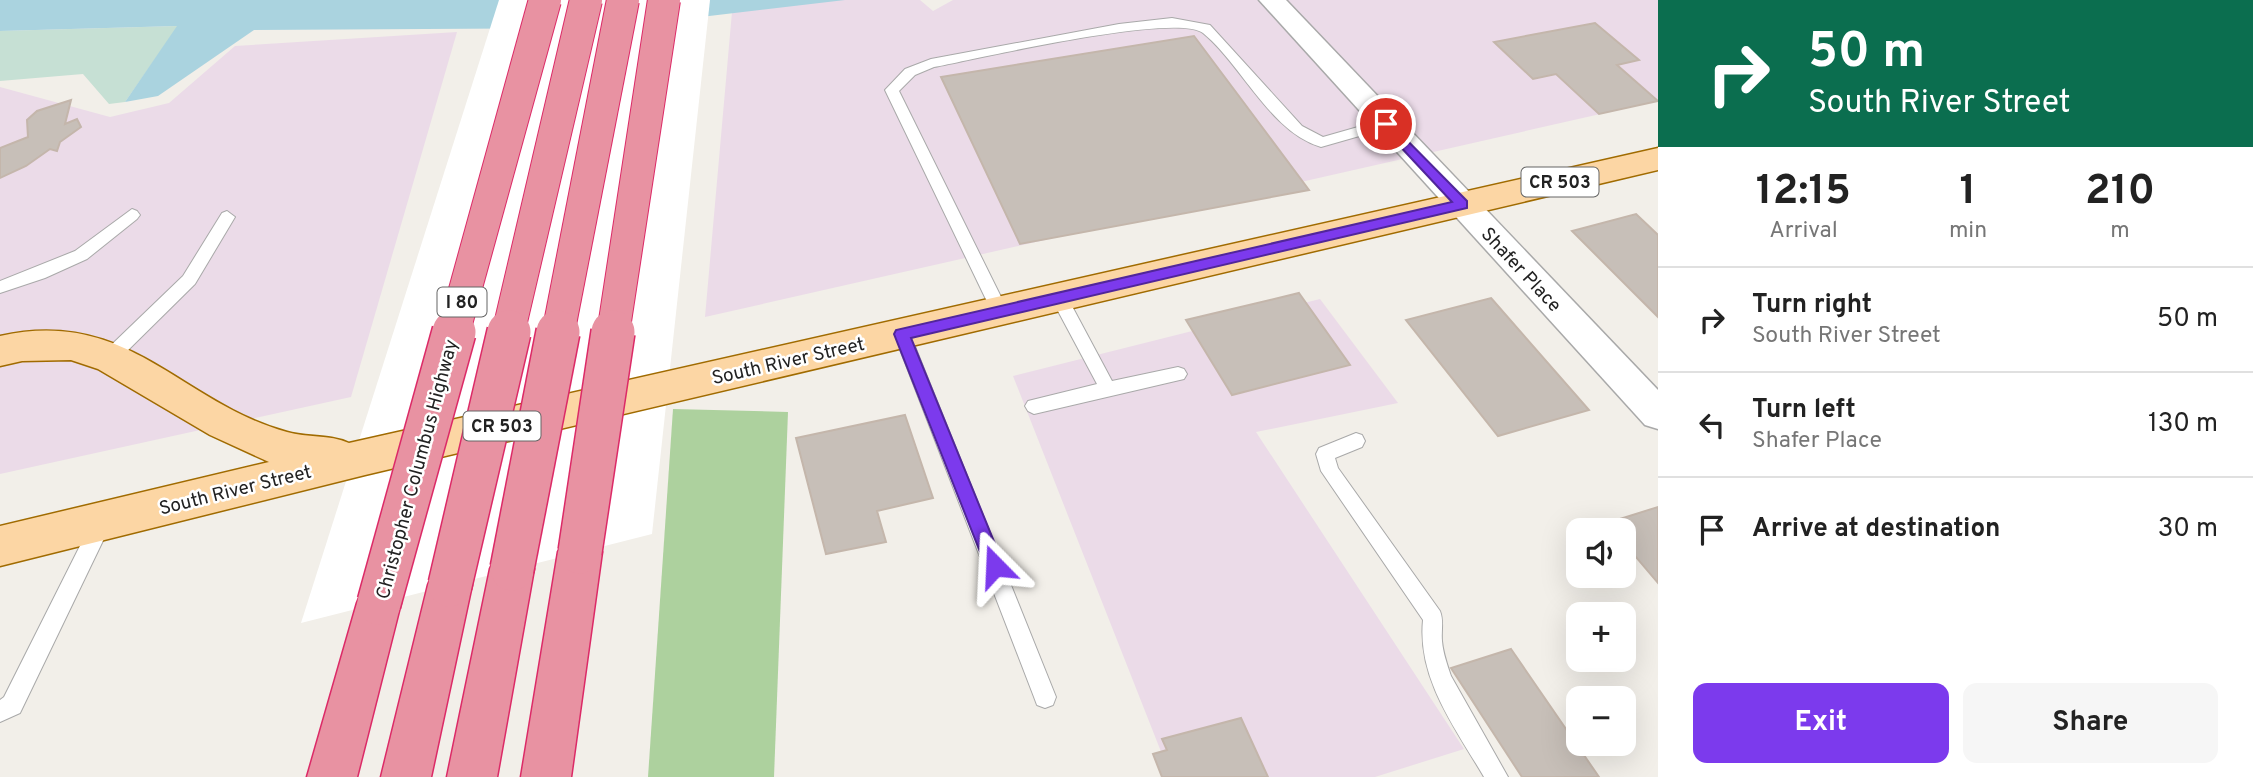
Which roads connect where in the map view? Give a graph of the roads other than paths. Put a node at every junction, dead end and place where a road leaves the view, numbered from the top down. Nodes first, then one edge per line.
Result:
1 (545, 0) edge
2 (586, 0) edge
3 (623, 0) edge
4 (664, 0) edge
5 (1272, 0) edge
6 (1386, 124) junction
7 (1658, 159) edge
8 (1462, 205) junction
9 (132, 215) dead end
10 (227, 217) dead end
11 (0, 287) edge
12 (1059, 298) junction
13 (1000, 311) junction
14 (902, 334) junction
15 (0, 351) edge
16 (110, 357) junction
17 (1178, 374) dead end
18 (1108, 389) junction
19 (1034, 406) dead end
20 (1658, 414) edge
21 (1356, 441) dead end
22 (365, 457) junction
23 (102, 521) junction
24 (0, 546) edge
25 (1045, 697) dead end
26 (0, 711) edge
27 (332, 777) edge
28 (406, 777) edge
29 (472, 777) edge
30 (546, 777) edge
31 (1497, 777) edge

1 - 27 highway, Christopher Columbus Highway / I 80, bridge
2 - 28 highway, I 80, bridge
3 - 29 highway, bridge
4 - 30 highway, bridge
5 - 6 street, Shafer Place
6 - 8 street, Shafer Place
6 - 13 lane
7 - 8 main road, South River Street / CR 503
8 - 12 main road, South River Street / CR 503
8 - 20 street, Shafer Place
9 - 11 lane
10 - 16 lane
12 - 13 main road, South River Street / CR 503
12 - 18 lane
13 - 14 main road, South River Street / CR 503
14 - 22 main road, South River Street / CR 503
14 - 25 lane
15 - 16 main road
16 - 22 main road
17 - 18 lane
18 - 19 lane
21 - 31 lane
22 - 23 main road, South River Street / CR 503
23 - 24 main road, South River Street / CR 503
23 - 26 lane

